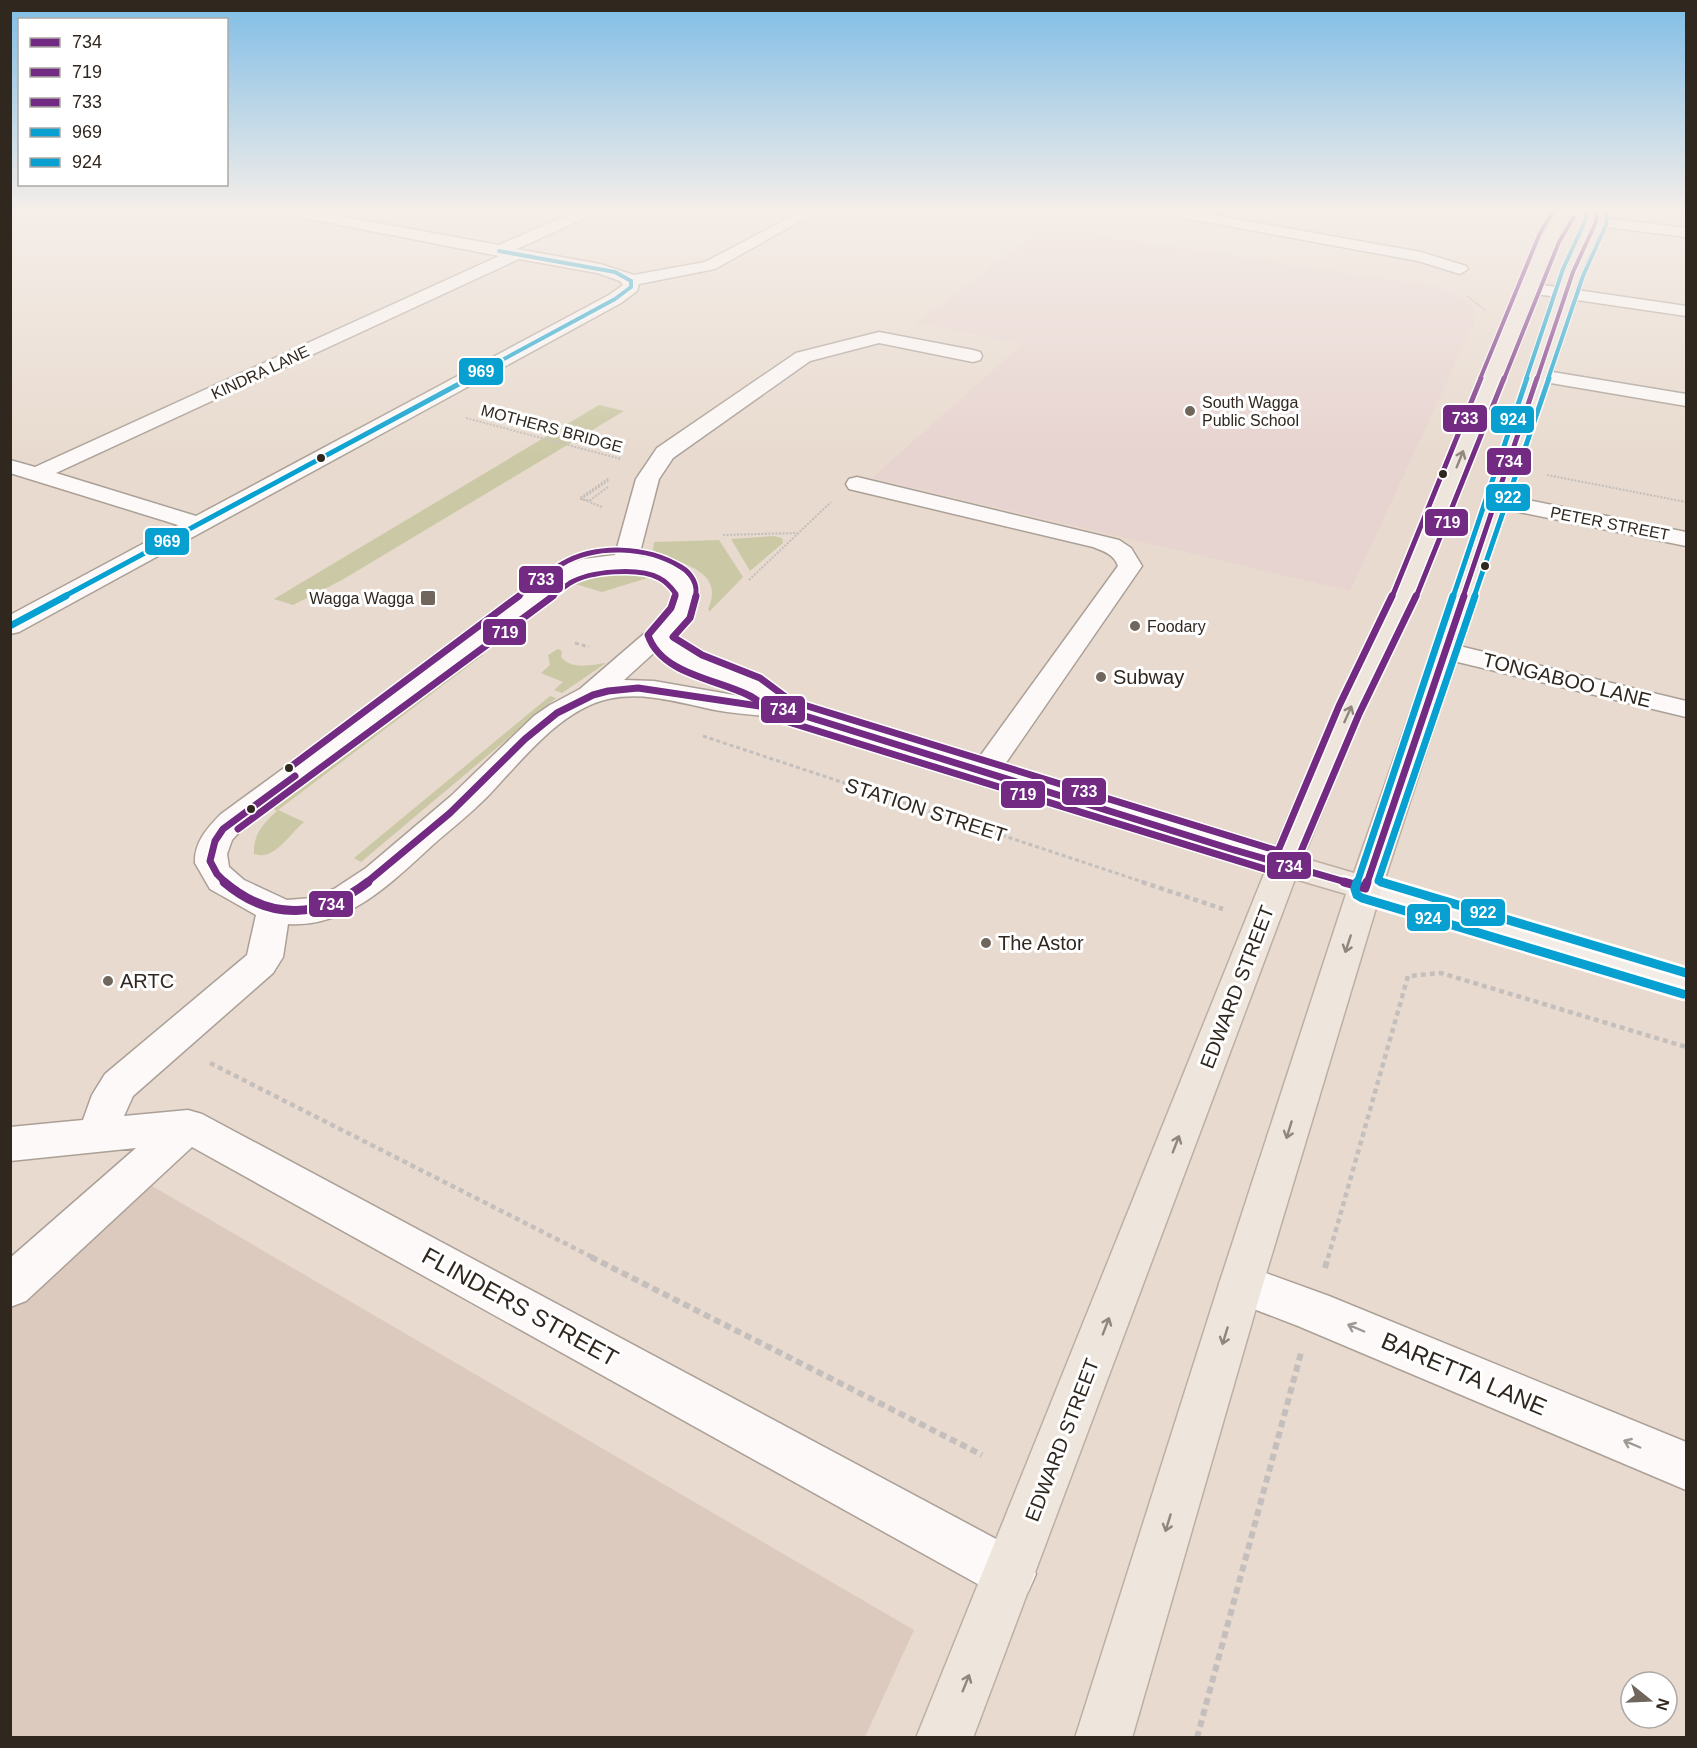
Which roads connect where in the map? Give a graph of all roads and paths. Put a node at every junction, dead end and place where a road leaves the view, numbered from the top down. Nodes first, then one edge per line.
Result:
1 (420, 294) edge
2 (622, 294) edge
3 (1527, 294) edge
4 (1567, 294) edge
5 (1593, 294) edge
6 (1607, 294) edge
7 (1686, 303) edge
8 (1686, 311) edge
9 (973, 356) dead end
10 (1540, 376) junction
11 (1686, 400) edge
12 (463, 417) dead end
13 (623, 459) dead end
14 (10, 466) edge
15 (37, 474) junction
16 (617, 474) dead end
17 (1540, 481) joint
18 (859, 484) joint
19 (1501, 491) junction
20 (589, 501) dead end
21 (1686, 502) edge
22 (198, 524) junction
23 (798, 533) junction
24 (723, 535) dead end
25 (1686, 539) edge
26 (625, 561) junction
27 (749, 580) dead end
28 (10, 626) edge
29 (658, 637) junction
30 (1447, 651) junction
31 (590, 695) junction
32 (1686, 709) edge
33 (786, 710) junction
34 (696, 733) dead end
35 (984, 772) junction
36 (1284, 864) junction
37 (1365, 888) junction
38 (274, 908) junction
39 (1224, 909) dead end
40 (1686, 984) edge
41 (1686, 1047) edge
42 (207, 1062) dead end
43 (188, 1126) junction
44 (96, 1137) junction
45 (10, 1144) edge
46 (1241, 1284) junction
47 (10, 1287) edge
48 (1313, 1311) junction
49 (982, 1455) dead end
50 (1686, 1466) edge
51 (1010, 1574) junction
52 (944, 1737) edge
53 (1103, 1737) edge
54 (1197, 1737) edge

1 - 15 street, KINDRA LANE
2 - 22 street
36 -> 3 highway, EDWARD STREET
4 - 10 highway
5 - 8 street
6 - 7 street
9 - 26 street
10 - 11 street
10 - 19 highway
12 - 13 path, MOTHERS BRIDGE
14 - 15 street
15 - 22 street
16 - 20 path, MOTHERS BRIDGE
17 - 19 street, PETER STREET
17 - 21 path, PETER STREET
18 - 23 path
18 - 35 street
19 - 25 street, PETER STREET
19 - 30 highway
22 - 28 street
23 - 24 path
23 - 27 path
26 - 29 street
26 - 38 street
29 - 31 street
29 - 33 street
30 - 32 street, TONGABOO LANE
30 - 37 highway
31 - 33 street
31 - 38 street
33 - 35 street
34 - 39 path, STATION STREET
35 - 36 street
36 - 37 highway
51 -> 36 highway, EDWARD STREET
37 - 40 main road
37 -> 46 highway
38 - 44 street
41 - 48 path
42 - 49 path
43 - 44 street
43 - 47 street
43 - 51 street, FLINDERS STREET
44 - 45 street
46 - 48 street, BARETTA LANE
46 -> 53 highway
50 -> 48 street, BARETTA LANE
48 - 54 path
52 -> 51 highway, EDWARD STREET

